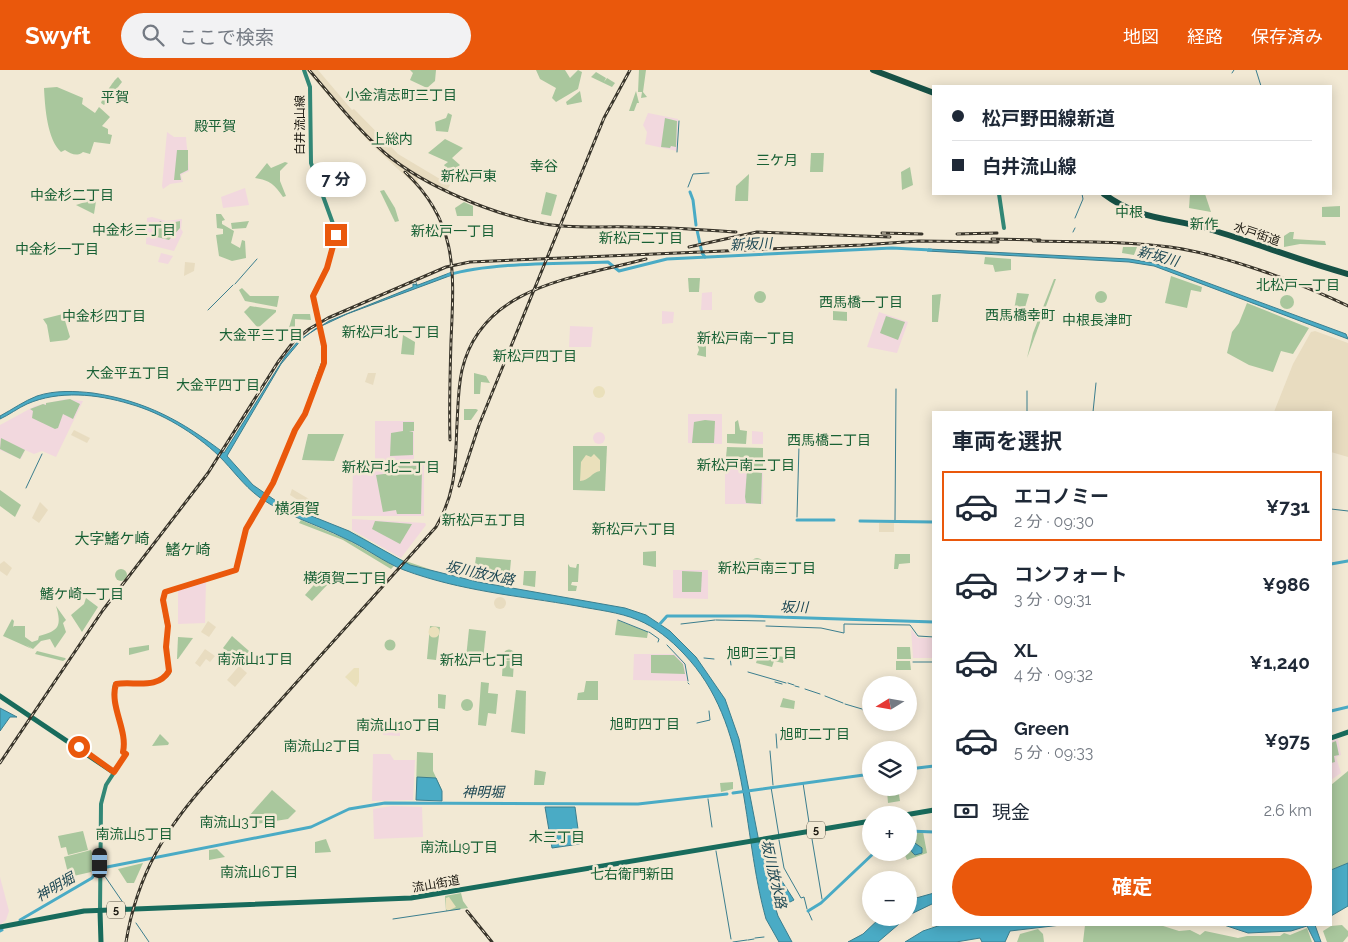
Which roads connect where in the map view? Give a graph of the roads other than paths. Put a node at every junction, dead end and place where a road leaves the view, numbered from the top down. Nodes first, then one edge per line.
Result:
1 (304, 70) edge
2 (873, 70) edge
3 (932, 92) edge
4 (999, 195) edge
5 (1106, 195) edge
6 (1004, 228) dead end
7 (1348, 274) edge
8 (0, 698) edge
9 (1348, 732) edge
10 (1332, 738) edge
11 (114, 772) junction
12 (932, 810) edge
13 (917, 813) edge
14 (862, 822) edge
15 (100, 911) junction
16 (0, 927) edge
17 (101, 942) edge

1 - 11 main road, 白井流山線
2 - 3 highway
4 - 6 main road
5 - 7 highway, 水戸街道
8 - 11 main road
9 - 10 main road
11 - 15 main road, 白井流山線
12 - 13 main road
14 - 15 main road, 流山街道 / 5
15 - 16 main road, 流山街道 / 5
15 - 17 main road

